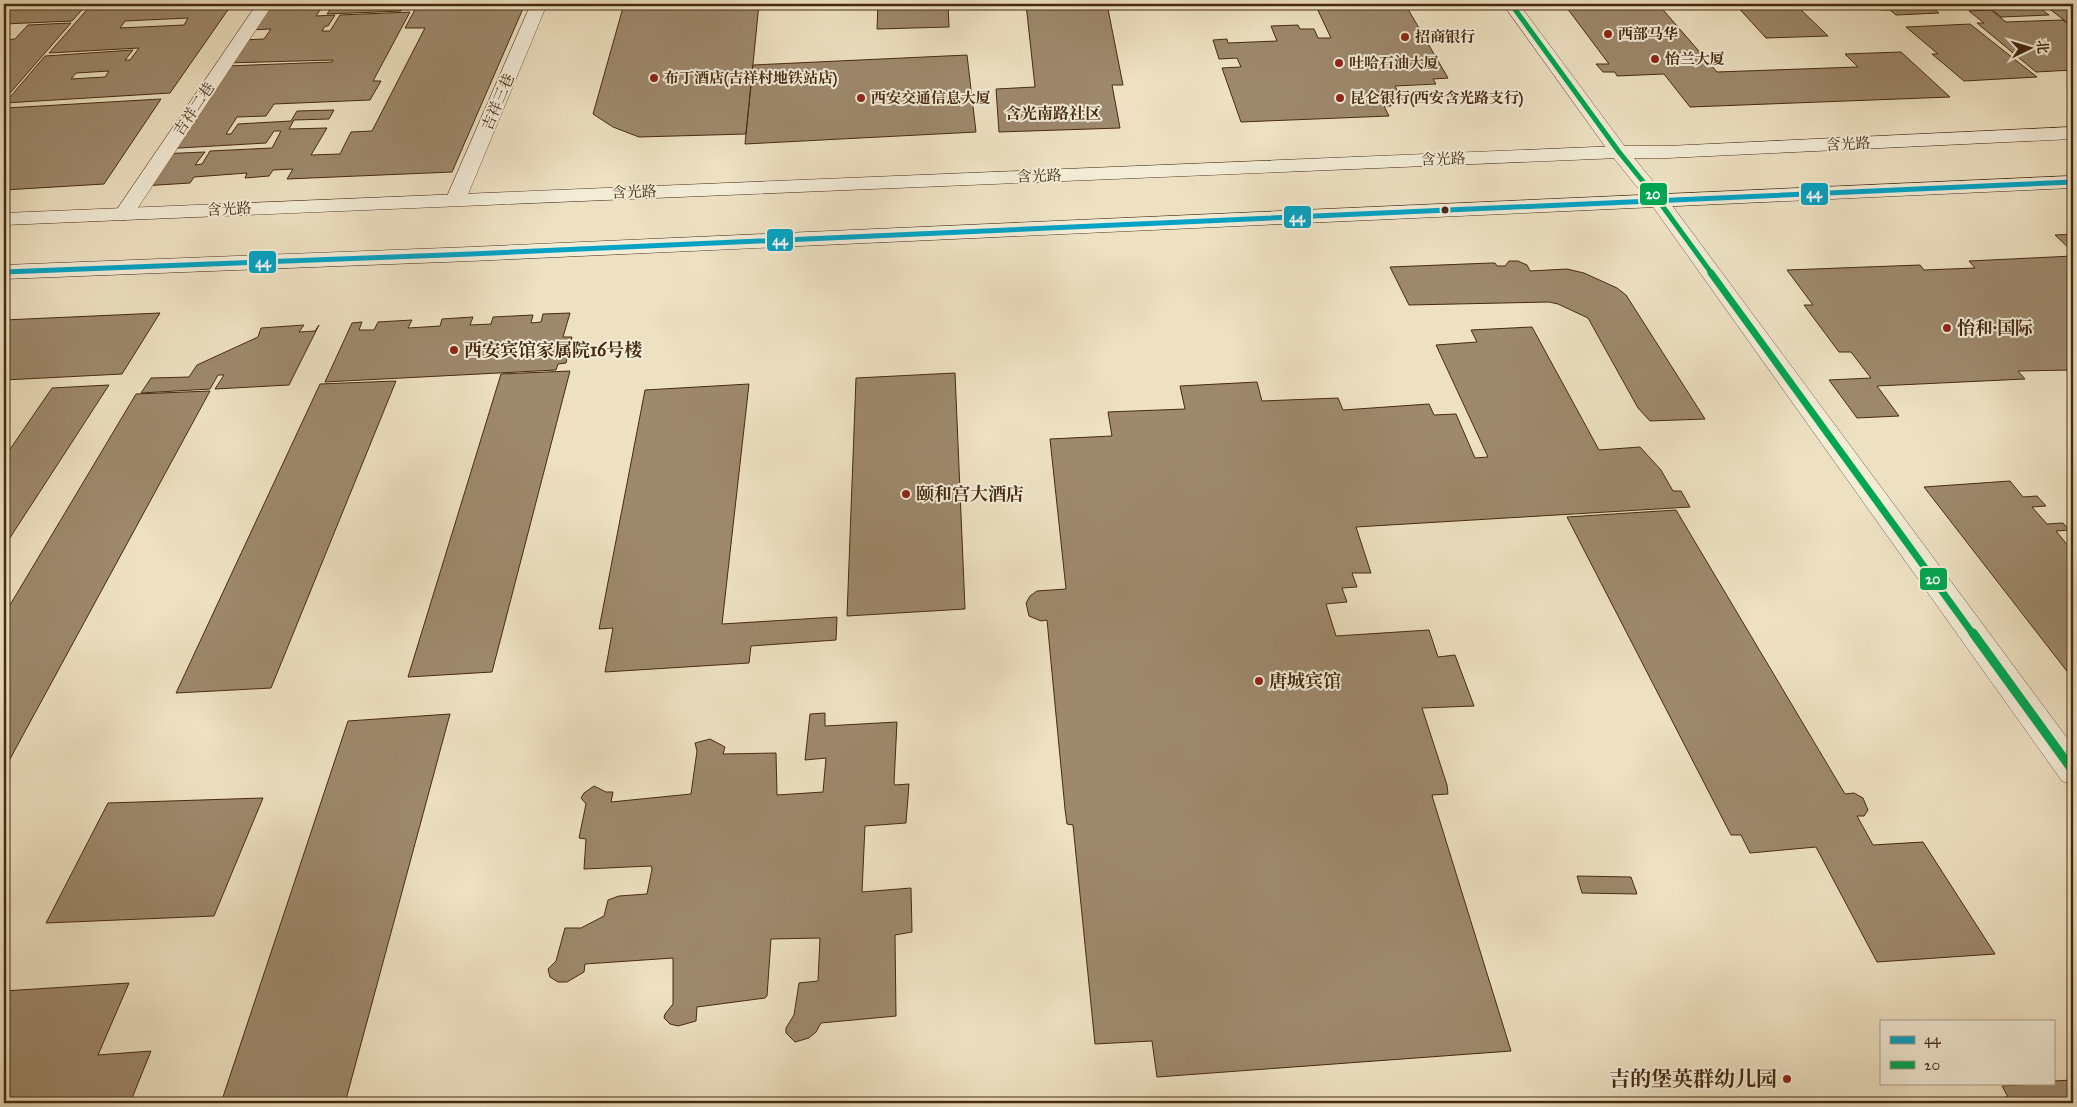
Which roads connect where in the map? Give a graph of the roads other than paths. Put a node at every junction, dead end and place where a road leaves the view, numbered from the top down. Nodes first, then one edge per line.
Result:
1 (264, 4) edge
2 (539, 4) edge
3 (1511, 4) edge
4 (2073, 133) edge
5 (1619, 152) junction
6 (2073, 182) edge
7 (456, 199) junction
8 (1658, 200) junction
9 (124, 214) junction
10 (4, 219) edge
11 (4, 272) edge
12 (2073, 770) edge

1 - 9 main road, 吉祥二巷
2 - 7 main road, 吉祥三巷
3 - 5 main road
4 - 5 main road, 含光路
5 - 7 main road, 含光路
5 - 8 main road
6 - 8 main road
7 - 9 main road, 含光路
8 - 11 main road
8 - 12 main road
9 - 10 main road, 含光路

